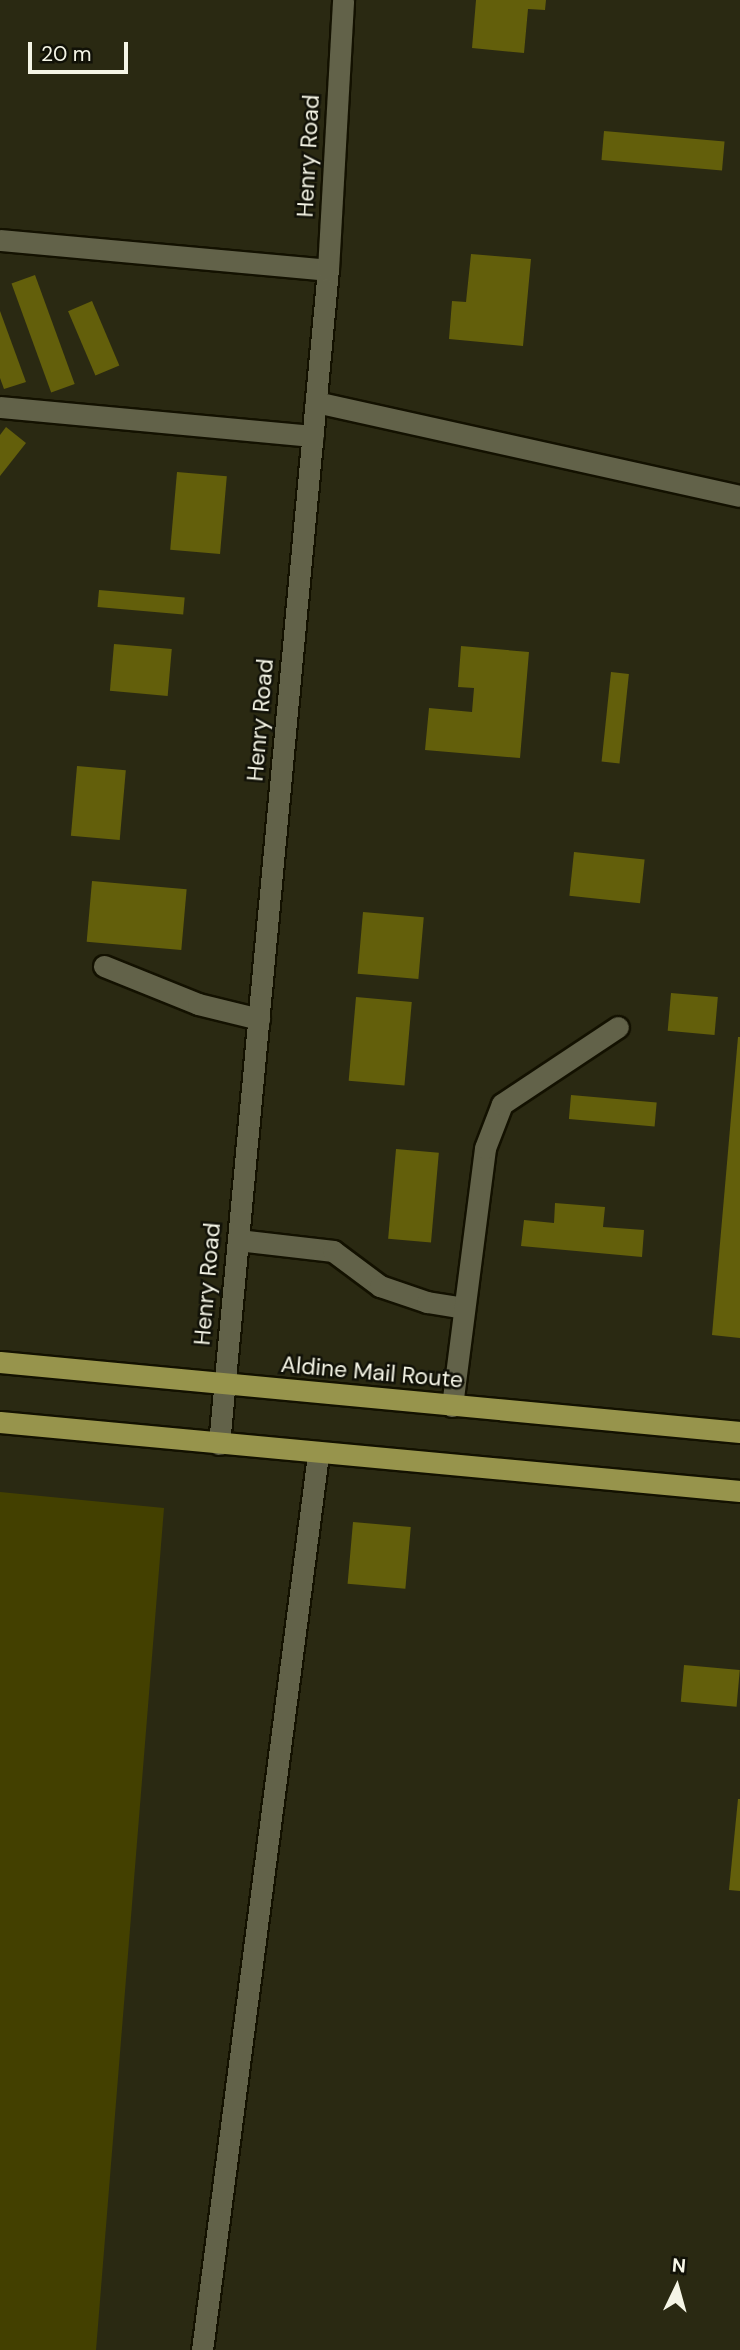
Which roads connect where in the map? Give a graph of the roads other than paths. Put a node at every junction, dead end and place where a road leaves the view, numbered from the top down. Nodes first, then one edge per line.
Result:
1 (343, 0) edge
2 (0, 240) edge
3 (328, 270) junction
4 (316, 402) junction
5 (0, 407) edge
6 (313, 436) junction
7 (740, 496) edge
8 (104, 966) dead end
9 (258, 1019) junction
10 (618, 1027) dead end
11 (238, 1240) junction
12 (464, 1308) junction
13 (0, 1362) edge
14 (224, 1383) junction
15 (452, 1406) junction
16 (0, 1422) edge
17 (740, 1432) edge
18 (219, 1444) junction
19 (318, 1454) junction
20 (740, 1491) edge
21 (202, 2350) edge

1 - 3 street, Henry Road
2 - 3 street
3 - 4 street, Henry Road
4 - 6 street, Henry Road
4 - 7 street
5 - 6 street
6 - 9 street, Henry Road
8 - 9 street
9 - 11 street, Henry Road
10 - 12 street
11 - 12 street
11 - 14 street, Henry Road
12 - 15 street
13 - 14 main road, Aldine Mail Route
14 - 15 main road, Aldine Mail Route
14 - 18 street, Henry Road
15 - 17 main road, Aldine Mail Route
16 - 18 main road
18 - 19 main road
19 - 20 main road
19 - 21 street

